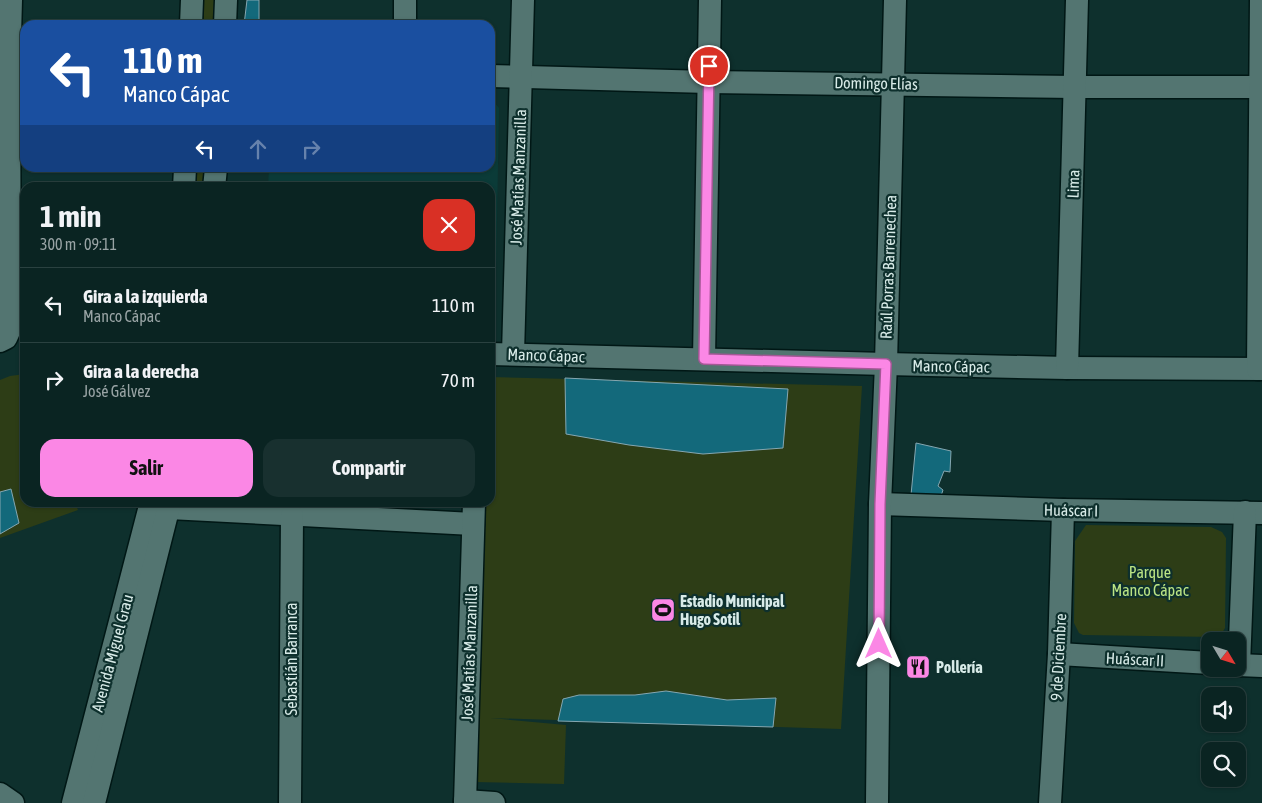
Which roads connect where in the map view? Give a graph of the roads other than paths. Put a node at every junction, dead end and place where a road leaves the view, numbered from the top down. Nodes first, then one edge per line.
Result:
1 (11, 0) edge
2 (192, 0) edge
3 (226, 0) edge
4 (405, 0) edge
5 (523, 0) edge
6 (710, 0) edge
7 (895, 0) edge
8 (1078, 0) edge
9 (1261, 0) edge
10 (191, 20) edge
11 (226, 20) edge
12 (405, 20) edge
13 (11, 72) edge
14 (495, 76) edge
15 (521, 77) junction
16 (708, 82) junction
17 (893, 84) junction
18 (1075, 87) junction
19 (1260, 87) edge
20 (3, 339) edge
21 (495, 354) edge
22 (513, 354) junction
23 (704, 359) junction
24 (886, 364) junction
25 (1067, 368) junction
26 (1260, 369) edge
27 (880, 504) junction
28 (159, 507) edge
29 (160, 507) edge
30 (184, 507) edge
31 (1063, 510) junction
32 (473, 513) edge
33 (1254, 513) edge
34 (292, 516) junction
35 (1241, 632) edge
36 (1059, 654) junction
37 (1201, 662) edge
38 (1246, 665) edge
39 (1262, 666) edge
40 (0, 794) edge
41 (465, 802) edge
42 (12, 803) edge
43 (73, 803) edge
44 (94, 803) edge
45 (290, 803) edge
46 (494, 803) edge
47 (877, 803) edge
48 (1050, 803) edge

1 - 13 street
2 - 10 street
3 - 11 street
4 - 12 street
5 - 15 street, José Matías Manzanilla
6 - 16 street
7 - 17 street, Raúl Porras Barrenechea
8 - 18 street, Lima
9 - 19 street
13 - 20 street
14 - 15 street, Domingo Elías
15 - 16 street, Domingo Elías
15 - 22 street, José Matías Manzanilla
16 - 17 street, Domingo Elías
16 - 23 street
17 - 18 street, Domingo Elías
17 - 24 street, Raúl Porras Barrenechea
18 - 19 street, Domingo Elías
18 - 25 street, Lima
19 - 26 street
21 - 22 street, Manco Cápac
22 - 23 street, Manco Cápac
23 - 24 street, Manco Cápac
24 - 25 street, Manco Cápac
24 - 27 street, Raúl Porras Barrenechea
25 - 26 street, Manco Cápac
27 - 31 street, Huáscar I
27 - 47 street, Raúl Porras Barrenechea
28 - 43 street, Avenida Miguel Grau
29 - 44 street, Avenida Miguel Grau
30 - 34 street
31 - 33 street, Huáscar I
31 - 36 street, 9 de Diciembre
32 - 34 street
32 - 41 street, José Matías Manzanilla
33 - 35 street
34 - 45 street, Sebastián Barranca
36 - 37 street, Huáscar II
36 - 48 street, 9 de Diciembre
38 - 39 street
40 - 42 street
41 - 46 street

